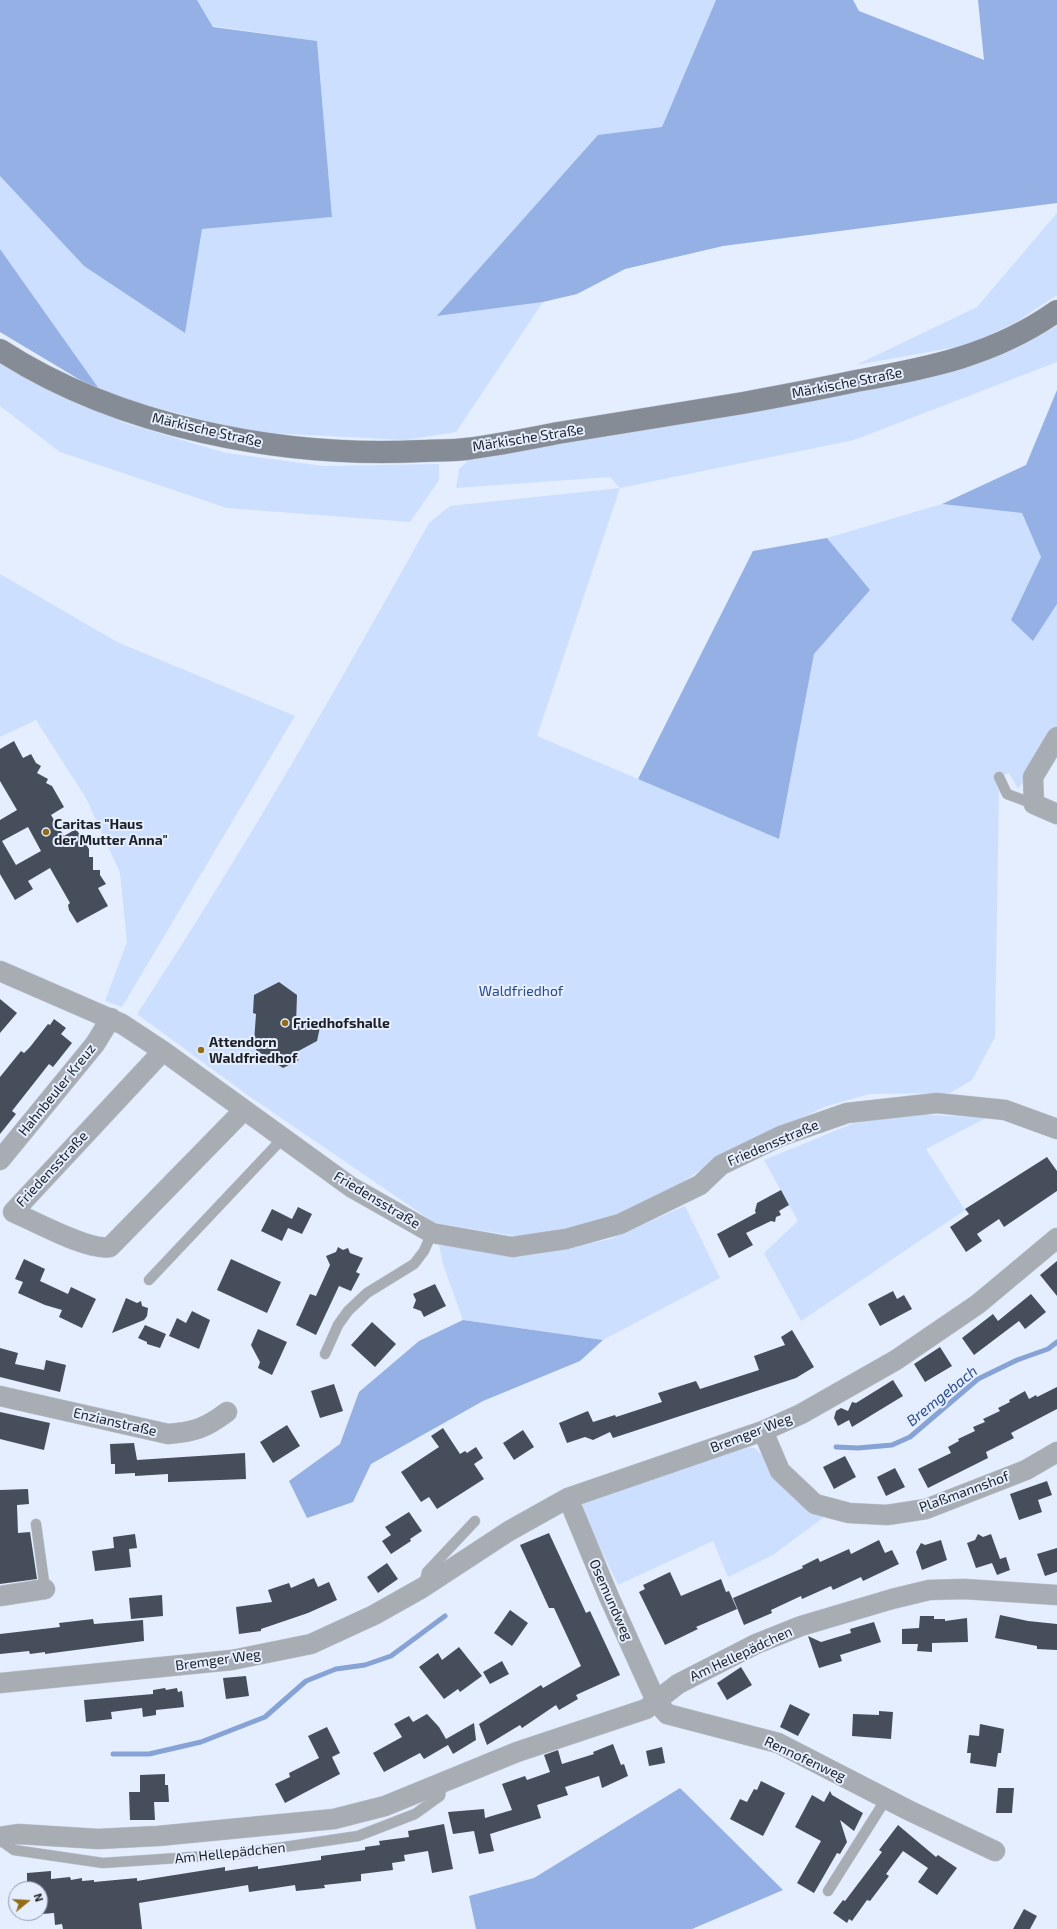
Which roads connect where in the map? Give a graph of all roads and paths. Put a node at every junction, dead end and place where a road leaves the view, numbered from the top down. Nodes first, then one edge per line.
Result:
1 (1057, 311) edge
2 (0, 350) edge
3 (1057, 737) edge
4 (999, 777) dead end
5 (1034, 804) junction
6 (1057, 814) edge
7 (0, 971) edge
8 (111, 1018) junction
9 (163, 1052) junction
10 (244, 1110) junction
11 (1057, 1129) edge
12 (283, 1138) junction
13 (0, 1160) edge
14 (432, 1233) junction
15 (1057, 1238) edge
16 (149, 1280) dead end
17 (325, 1354) dead end
18 (0, 1396) edge
19 (227, 1412) dead end
20 (763, 1431) junction
21 (1057, 1452) edge
22 (568, 1498) junction
23 (475, 1521) dead end
24 (36, 1524) dead end
25 (422, 1588) junction
26 (45, 1589) joint
27 (1057, 1595) edge
28 (0, 1596) edge
29 (0, 1683) edge
30 (656, 1701) junction
31 (442, 1783) junction
32 (886, 1799) junction
33 (0, 1836) edge
34 (0, 1840) edge
35 (995, 1851) dead end
36 (828, 1891) dead end

1 - 2 main road, Märkische Straße
3 - 5 street
4 - 5 lane
5 - 6 street
7 - 8 street, Friedensstraße
8 - 9 street, Friedensstraße
8 - 13 street, Hahnbeuler Kreuz
9 - 10 street, Friedensstraße
9 - 10 street, Friedensstraße
10 - 12 street, Friedensstraße
11 - 14 street, Friedensstraße
12 - 14 street, Friedensstraße
12 - 16 lane
14 - 17 lane, Friedensstraße
15 - 20 street, Bremger Weg
18 - 19 street, Enzianstraße
20 - 21 street, Plaßmannshof
20 - 22 street, Bremger Weg
22 - 25 street, Bremger Weg
22 - 30 street, Osemundweg
23 - 25 lane
24 - 26 lane
25 - 29 street, Bremger Weg
26 - 28 street
27 - 30 street, Am Hellepädchen
30 - 31 street, Am Hellepädchen
30 - 32 street, Rennofenweg
31 - 33 street, Am Hellepädchen
31 - 34 lane, Am Hellepädchen
32 - 35 street, Rennofenweg
32 - 36 lane

